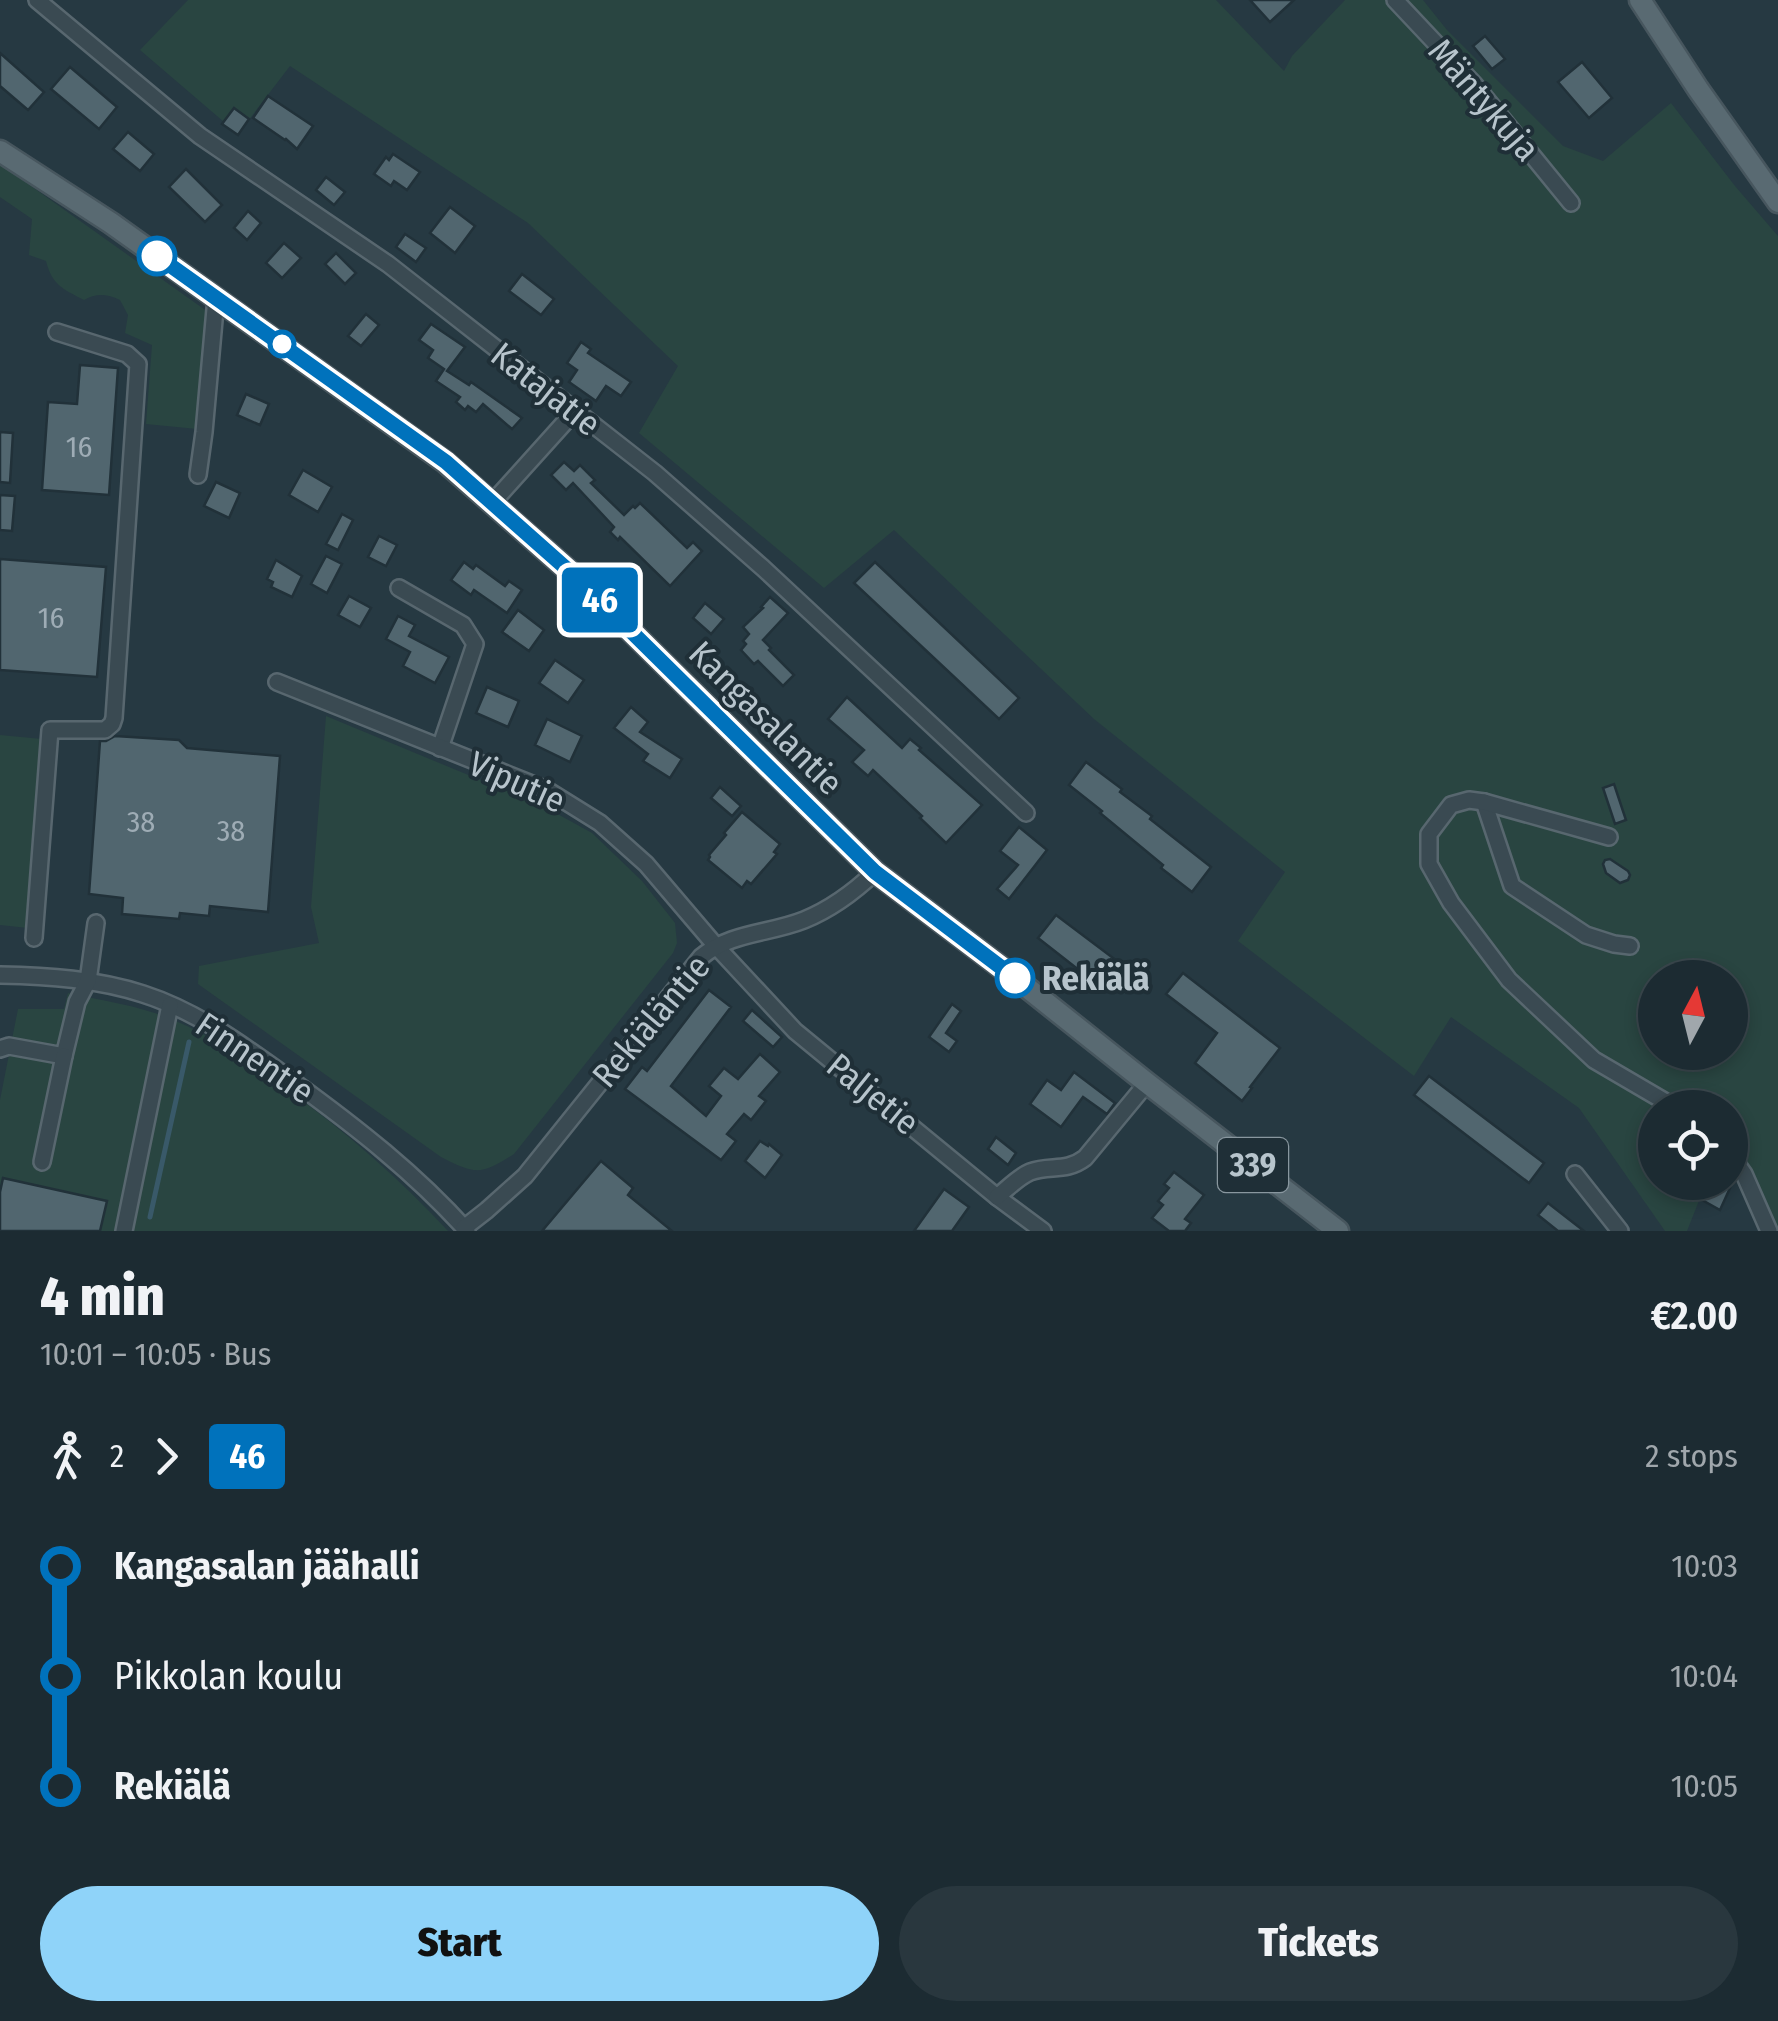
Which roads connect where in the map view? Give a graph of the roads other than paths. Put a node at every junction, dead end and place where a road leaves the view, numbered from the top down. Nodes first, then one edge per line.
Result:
1 (37, 0) edge
2 (1395, 0) edge
3 (1640, 0) edge
4 (0, 151) edge
5 (1778, 202) edge
6 (1571, 203) dead end
7 (216, 298) junction
8 (57, 332) dead end
9 (575, 411) junction
10 (198, 475) dead end
11 (493, 502) junction
12 (398, 588) dead end
13 (277, 682) dead end
14 (440, 748) junction
15 (1484, 802) junction
16 (1026, 813) dead end
17 (1608, 838) dead end
18 (875, 872) junction
19 (96, 923) dead end
20 (34, 938) dead end
21 (716, 945) junction
22 (1630, 946) dead end
23 (0, 974) edge
24 (88, 981) junction
25 (170, 1005) junction
26 (0, 1049) edge
27 (64, 1056) junction
28 (1147, 1083) junction
29 (1645, 1090) edge
30 (42, 1162) dead end
31 (1575, 1174) dead end
32 (1748, 1183) edge
33 (997, 1197) junction
34 (466, 1229) edge
35 (124, 1231) edge
36 (1043, 1231) edge
37 (1338, 1231) edge
38 (1620, 1231) edge
39 (1769, 1231) edge

1 - 9 street, Katajatie
2 - 6 street, Mäntykuja
3 - 5 main road
4 - 7 main road, Kangasalantie / 339
7 - 10 street
7 - 11 main road, Kangasalantie / 339
8 - 20 street
9 - 11 street
9 - 16 street, Katajatie
11 - 18 main road, Kangasalantie / 339
12 - 14 street
13 - 14 street, Viputie
14 - 21 street, Viputie
15 - 17 street
15 - 22 street
15 - 29 street
18 - 21 street, Rekiäläntie
18 - 28 main road, Kangasalantie / 339
19 - 24 street
21 - 33 street, Paljetie
21 - 34 street, Rekiäläntie
23 - 24 street, Finnentie
24 - 25 street, Finnentie
24 - 27 street
25 - 34 street, Finnentie
25 - 35 street
26 - 27 street
27 - 30 street
28 - 33 street
28 - 37 main road, Kangasalantie / 339
31 - 38 street
32 - 39 street
33 - 36 street, Paljetie

